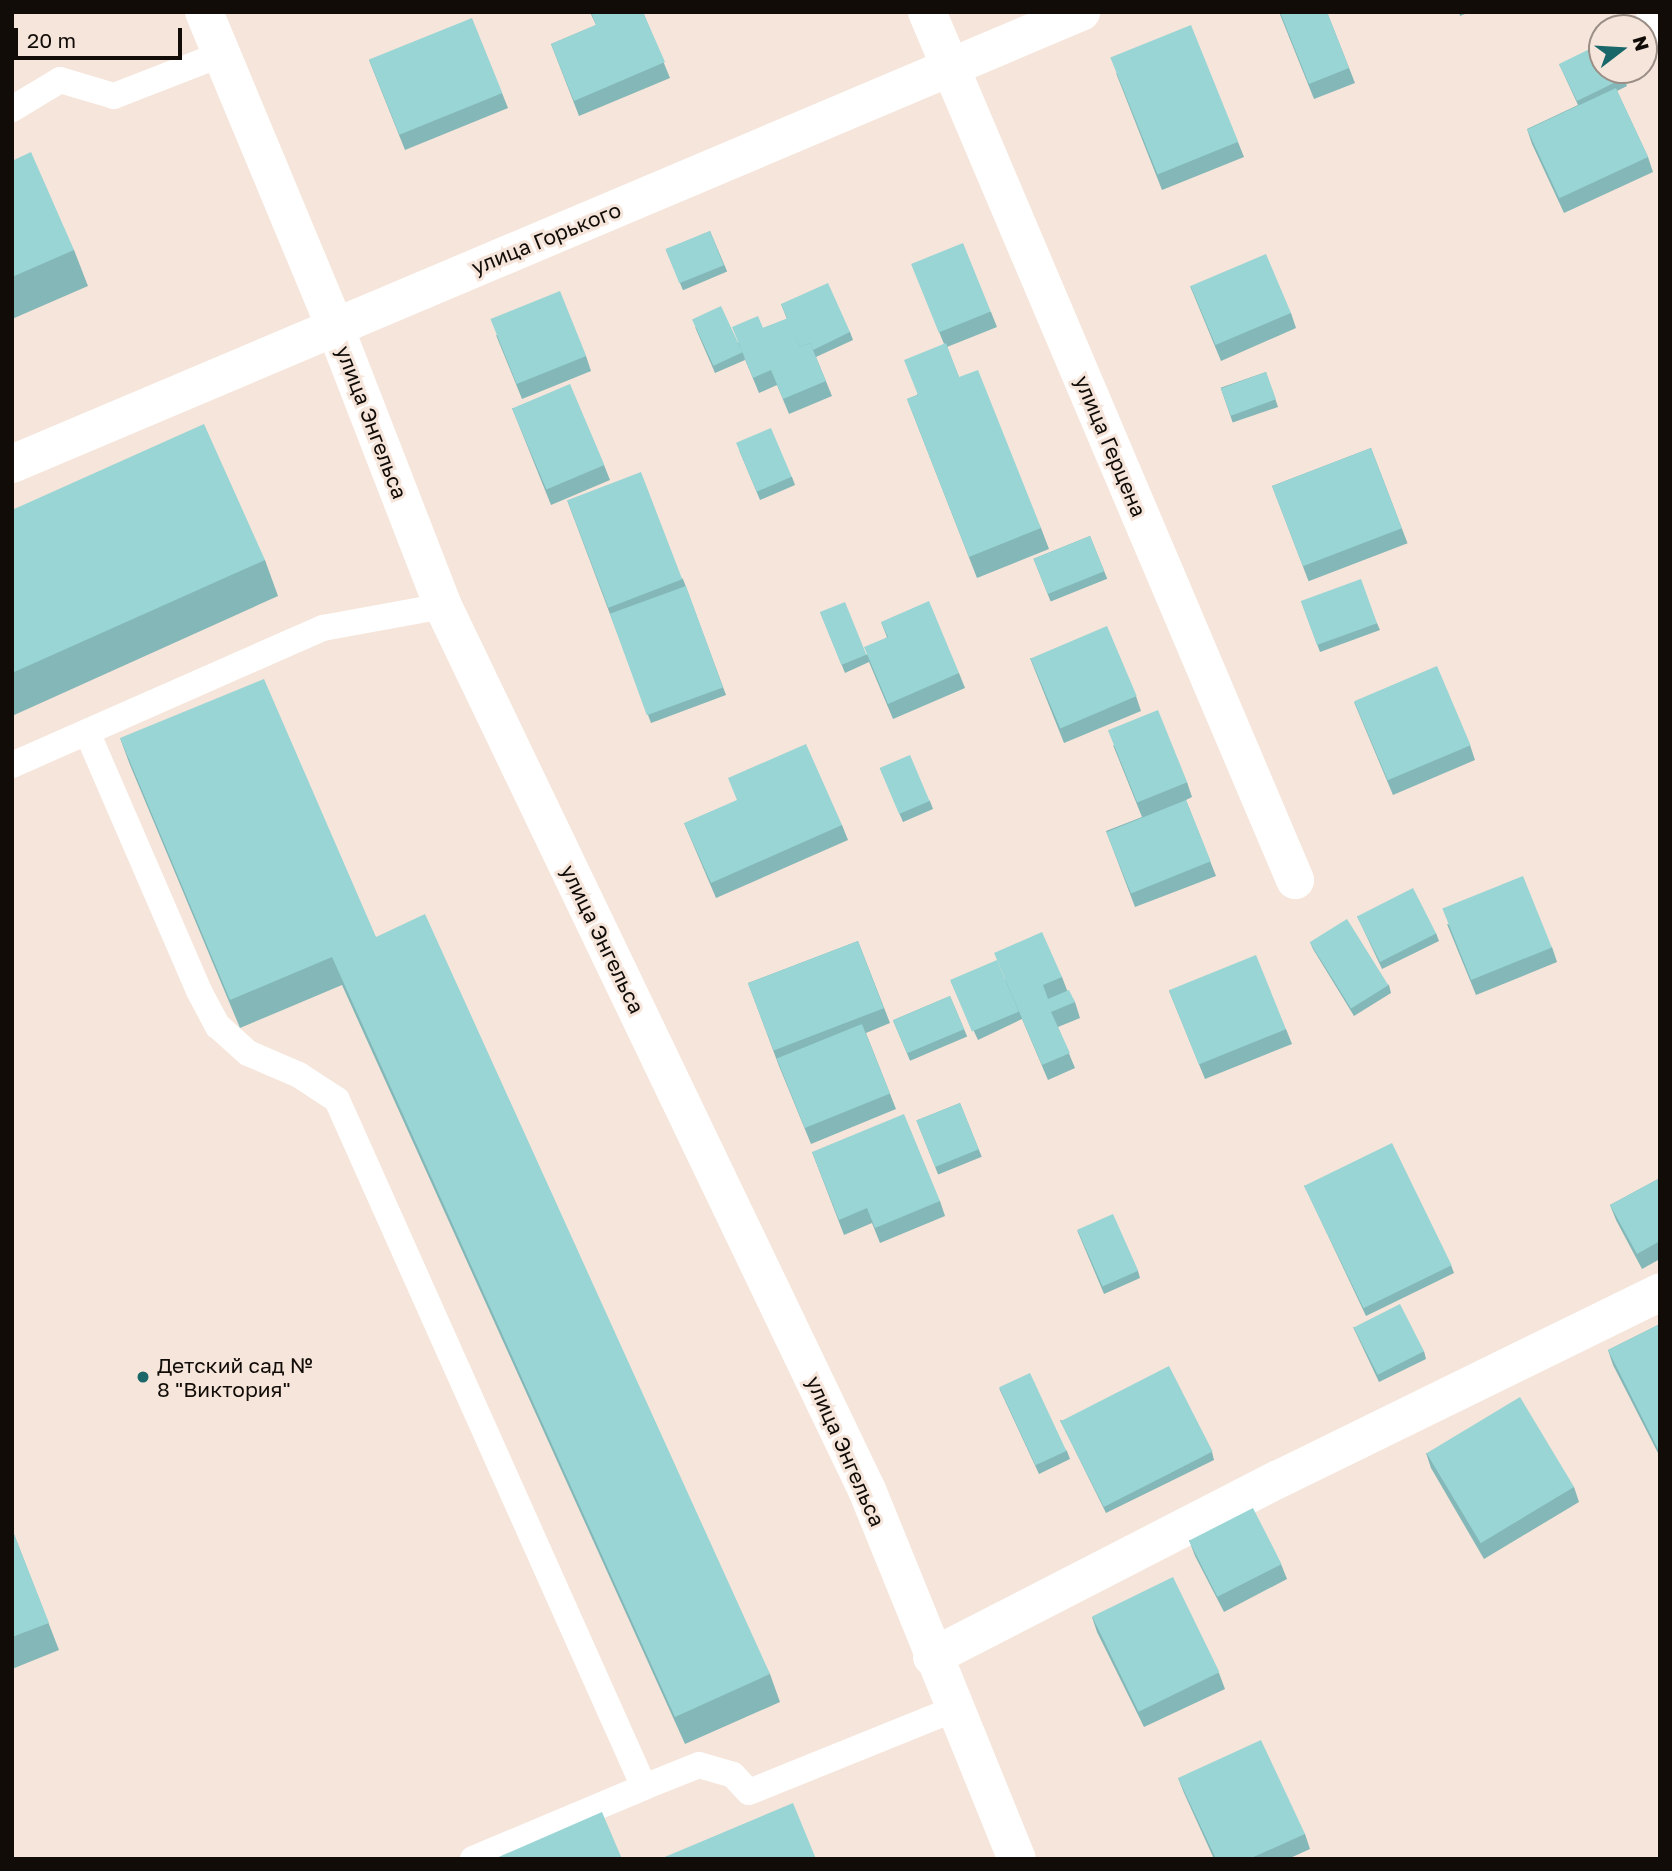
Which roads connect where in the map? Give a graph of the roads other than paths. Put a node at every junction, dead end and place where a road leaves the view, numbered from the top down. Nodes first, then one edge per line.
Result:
1 (204, 12) edge
2 (927, 12) edge
3 (1081, 12) edge
4 (1655, 12) edge
5 (1660, 23) edge
6 (222, 54) junction
7 (952, 70) junction
8 (12, 109) edge
9 (334, 325) junction
10 (12, 464) edge
11 (443, 606) junction
12 (88, 732) junction
13 (12, 765) edge
14 (1295, 880) dead end
15 (1660, 1292) edge
16 (932, 1657) junction
17 (954, 1709) junction
18 (644, 1787) junction
19 (473, 1859) edge
20 (1017, 1859) edge

1 - 6 street, улица Энгельса
2 - 7 street, улица Герцена
3 - 7 street, улица Горького
4 - 5 street
6 - 8 lane
6 - 9 street, улица Энгельса
7 - 9 street, улица Горького
7 - 14 street, улица Герцена
9 - 10 street, улица Горького
9 - 11 street, улица Энгельса
11 - 12 lane
11 - 16 street, улица Энгельса
12 - 13 lane
12 - 18 lane
15 - 16 street
16 - 17 street, улица Энгельса
17 - 18 lane
17 - 20 street, улица Энгельса
18 - 19 lane

